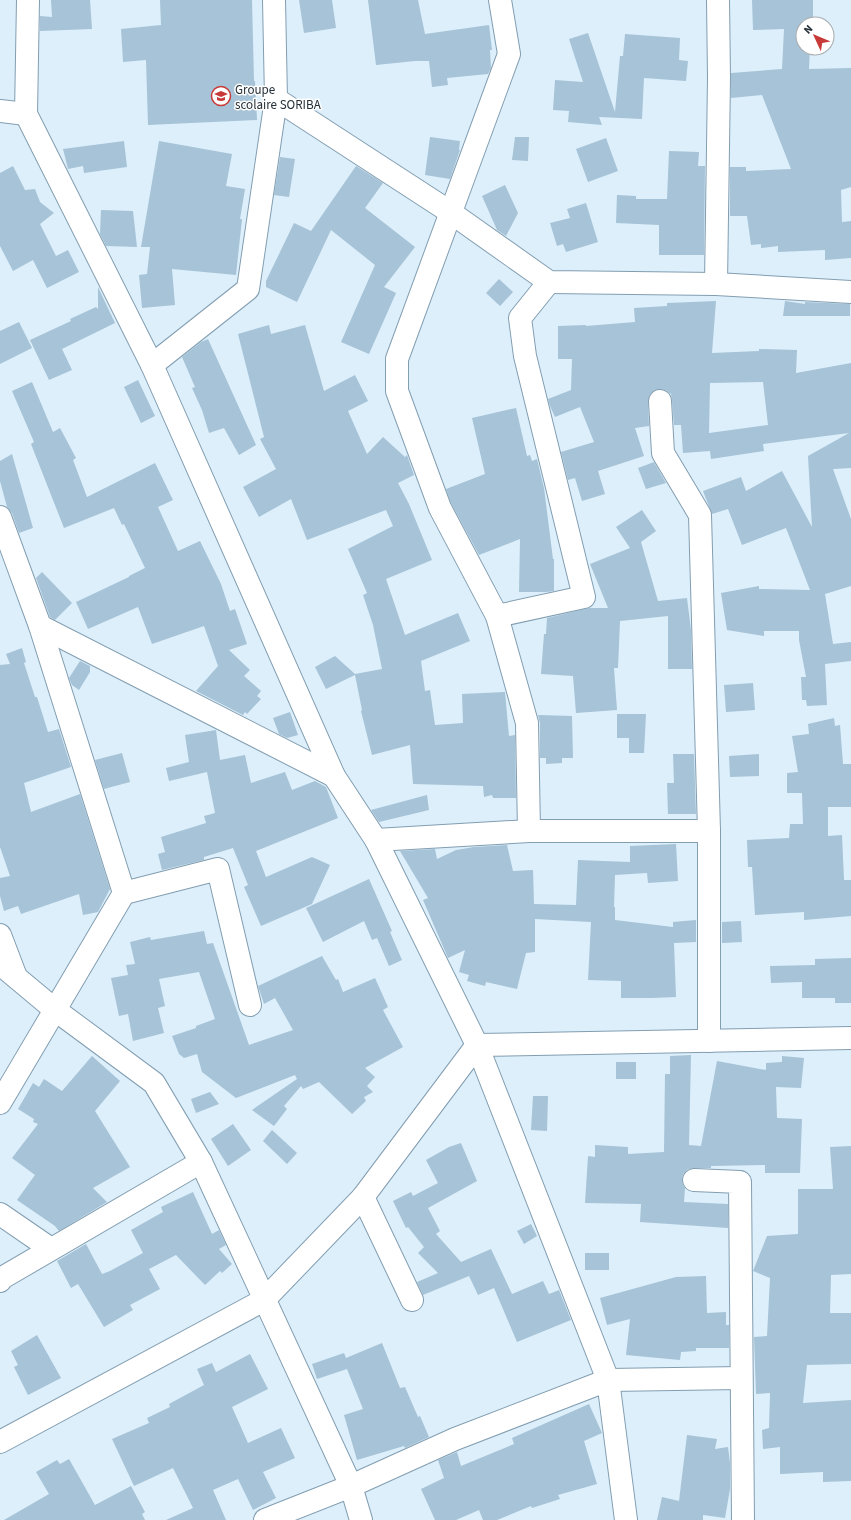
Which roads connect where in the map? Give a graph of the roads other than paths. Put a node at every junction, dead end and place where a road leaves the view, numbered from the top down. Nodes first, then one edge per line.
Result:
1 (28, 0) edge
2 (274, 0) edge
3 (500, 0) edge
4 (718, 0) edge
5 (276, 99) junction
6 (0, 111) edge
7 (26, 114) junction
8 (450, 212) junction
9 (549, 282) junction
10 (716, 284) junction
11 (851, 292) edge
12 (152, 365) junction
13 (660, 402) dead end
14 (0, 516) edge
15 (497, 616) junction
16 (40, 626) junction
17 (334, 776) junction
18 (709, 830) junction
19 (529, 831) junction
20 (376, 840) junction
21 (124, 893) junction
22 (0, 935) edge
23 (8, 971) edge
24 (250, 1005) dead end
25 (54, 1010) junction
26 (851, 1038) edge
27 (708, 1040) junction
28 (477, 1044) junction
29 (0, 1103) edge
30 (201, 1162) junction
31 (694, 1180) dead end
32 (364, 1197) junction
33 (0, 1214) edge
34 (50, 1249) junction
35 (0, 1281) edge
36 (264, 1300) junction
37 (412, 1300) dead end
38 (741, 1378) junction
39 (608, 1380) junction
40 (0, 1442) edge
41 (351, 1486) junction
42 (266, 1520) edge
43 (361, 1520) edge
44 (626, 1520) edge
45 (742, 1520) edge

1 - 7 street
2 - 5 street
3 - 8 street
4 - 10 street
5 - 8 street
5 - 12 street
6 - 7 street
7 - 12 street
8 - 9 street
8 - 15 street
9 - 10 street
9 - 15 street
10 - 11 street
12 - 17 street
13 - 18 street
14 - 16 street
15 - 19 street
16 - 17 street
16 - 21 street
17 - 20 street
18 - 19 street
18 - 27 street
19 - 20 street
20 - 28 street
21 - 24 street
21 - 25 street
22 - 23 street
23 - 25 street
25 - 29 street
25 - 30 street
26 - 27 street
27 - 28 street
28 - 32 street
28 - 39 street
30 - 34 street
30 - 36 street
31 - 38 street
32 - 36 street
32 - 37 street
33 - 34 street
34 - 35 street
36 - 40 street
36 - 41 street
38 - 39 street
38 - 45 street
39 - 41 street
39 - 44 street
41 - 42 street
41 - 43 street

